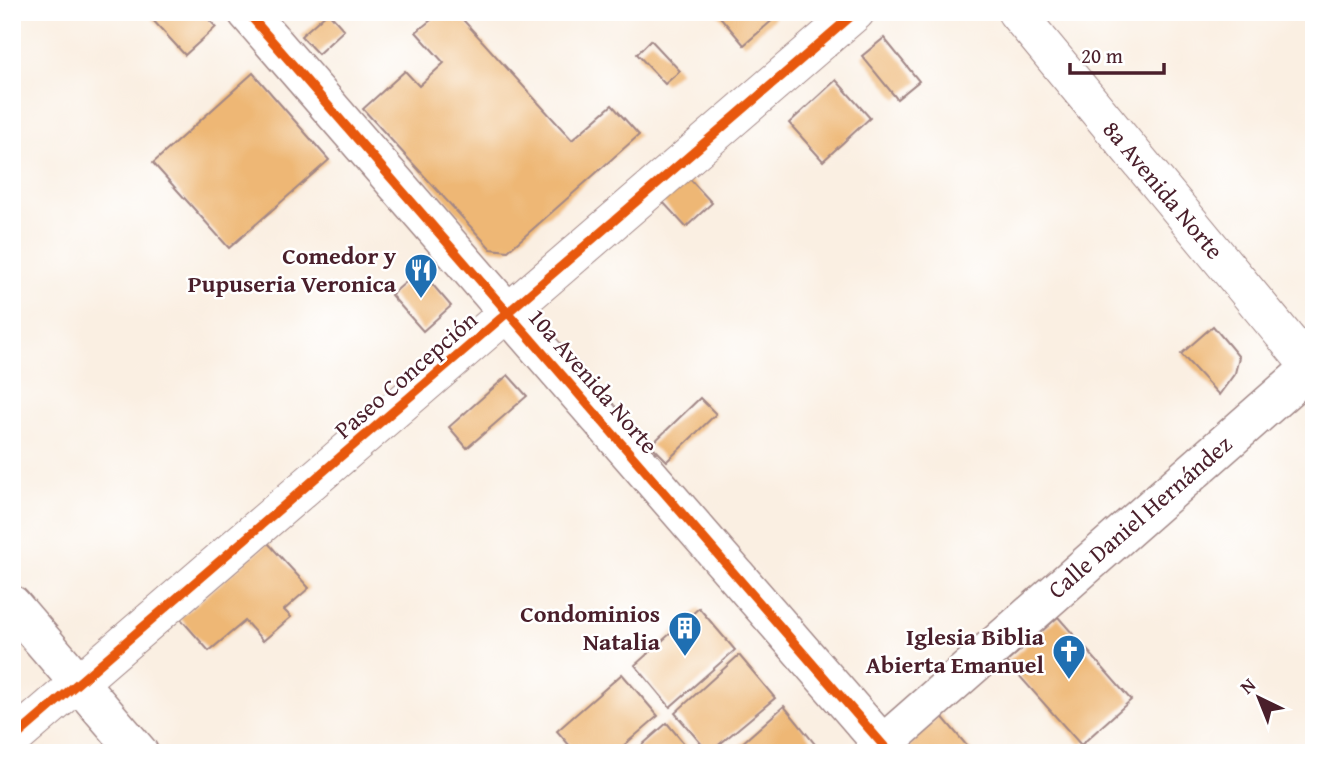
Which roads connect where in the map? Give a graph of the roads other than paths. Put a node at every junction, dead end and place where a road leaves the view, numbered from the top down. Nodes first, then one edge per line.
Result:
1 (247, 12) edge
2 (856, 12) edge
3 (1016, 12) edge
4 (508, 312) junction
5 (1313, 368) edge
6 (12, 605) edge
7 (79, 683) junction
8 (12, 740) edge
9 (882, 750) edge
10 (139, 753) edge

1 - 4 street, 10a Avenida Norte
2 - 4 street, Paseo Concepción
3 - 5 street, 8a Avenida Norte
4 - 7 street, Paseo Concepción
4 - 9 street, 10a Avenida Norte
5 - 9 street, Calle Daniel Hernández
6 - 7 street
7 - 8 street, Paseo Concepción
7 - 10 street

